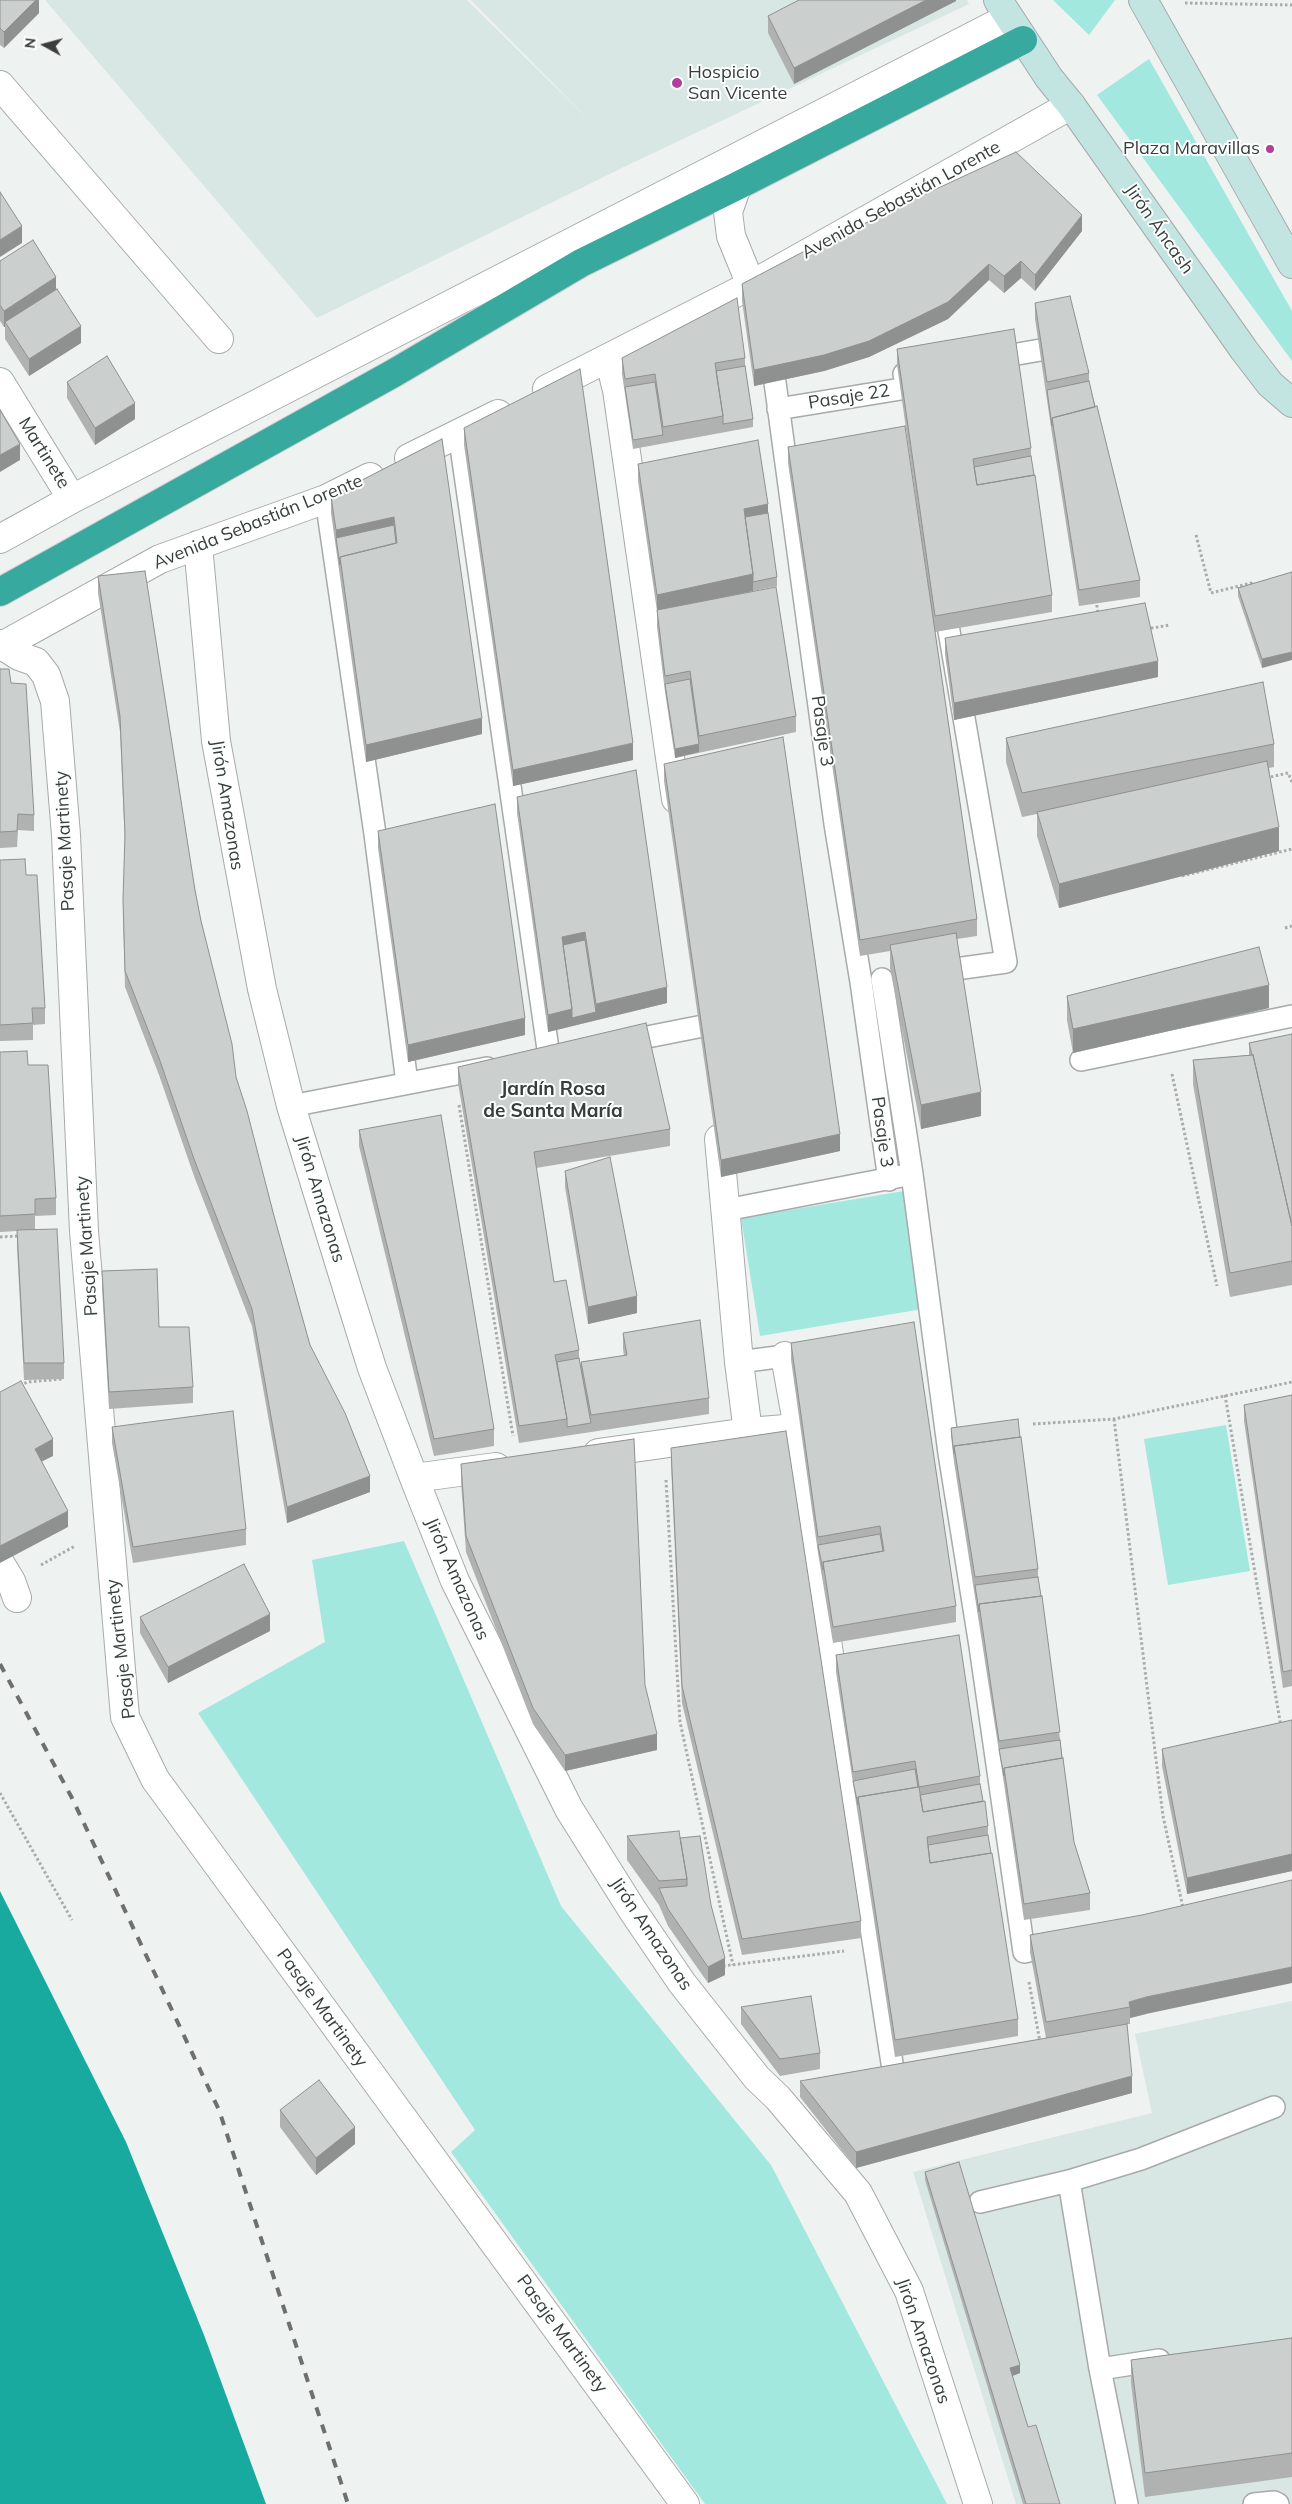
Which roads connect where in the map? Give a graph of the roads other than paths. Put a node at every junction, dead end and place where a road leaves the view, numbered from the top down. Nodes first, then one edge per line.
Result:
1 (1148, 8) edge
2 (1010, 19) edge
3 (0, 85) edge
4 (1071, 105) junction
5 (748, 153) junction
6 (737, 186) junction
7 (1292, 264) edge
8 (755, 294) junction
9 (768, 330) edge
10 (219, 339) dead end
11 (1052, 348) edge
12 (609, 358) junction
13 (969, 363) edge
14 (932, 369) edge
15 (0, 382) edge
16 (1292, 403) edge
17 (778, 409) junction
18 (459, 433) junction
19 (72, 499) junction
20 (326, 499) junction
21 (0, 539) edge
22 (198, 546) junction
23 (940, 581) edge
24 (0, 592) edge
25 (1, 645) edge
26 (679, 824) edge
27 (898, 976) junction
28 (861, 982) junction
29 (704, 996) edge
30 (1292, 1016) edge
31 (709, 1038) joint
32 (605, 1045) edge
33 (1081, 1060) dead end
34 (407, 1083) junction
35 (291, 1106) junction
36 (717, 1114) edge
37 (912, 1174) junction
38 (889, 1180) junction
39 (726, 1210) junction
40 (825, 1351) edge
41 (785, 1356) junction
42 (738, 1362) junction
43 (798, 1428) junction
44 (748, 1432) junction
45 (576, 1456) edge
46 (518, 1464) edge
47 (414, 1478) junction
48 (831, 1669) joint
49 (1080, 1939) edge
50 (894, 2076) edge
51 (1274, 2107) dead end
52 (1069, 2181) junction
53 (980, 2202) dead end
54 (1178, 2357) edge
55 (1100, 2369) junction
56 (685, 2504) edge
57 (978, 2504) edge
58 (1127, 2504) edge
59 (1254, 2504) edge
60 (1278, 2504) edge

1 - 7 street
2 - 4 street, Jirón Áncash
2 - 5 street
2 - 6 highway
3 - 10 street
4 - 8 street, Avenida Sebastián Lorente
4 - 16 street, Jirón Áncash
5 - 6 street
5 - 19 street
6 - 8 street
6 - 24 highway
8 - 12 street, Avenida Sebastián Lorente
9 - 17 lane, Pasaje 3
11 - 13 lane
12 - 18 street, Avenida Sebastián Lorente
12 - 26 street
14 - 17 lane, Pasaje 22
15 - 19 street, Martinete
17 - 28 lane, Pasaje 3
18 - 20 street, Avenida Sebastián Lorente
18 - 34 lane
19 - 21 street
20 - 22 street, Avenida Sebastián Lorente
20 - 34 lane
22 - 25 street, Avenida Sebastián Lorente
22 - 35 street, Jirón Amazonas
23 - 27 lane
25 - 56 street, Pasaje Martinety
27 - 28 lane
27 - 37 lane
28 - 38 lane, Pasaje 3
29 - 31 street
30 - 33 lane
31 - 32 lane
34 - 35 lane
35 - 47 street, Jirón Amazonas
36 - 39 street
37 - 38 lane
37 - 49 lane
38 - 39 lane
39 - 42 street
40 - 41 lane
41 - 42 lane
41 - 43 street
42 - 44 street
43 - 44 street
43 - 48 street
44 - 45 street
46 - 47 street
47 - 57 street, Jirón Amazonas
48 - 50 lane
51 - 52 lane
52 - 53 lane
52 - 55 lane
54 - 55 lane
55 - 58 lane
59 - 60 lane

